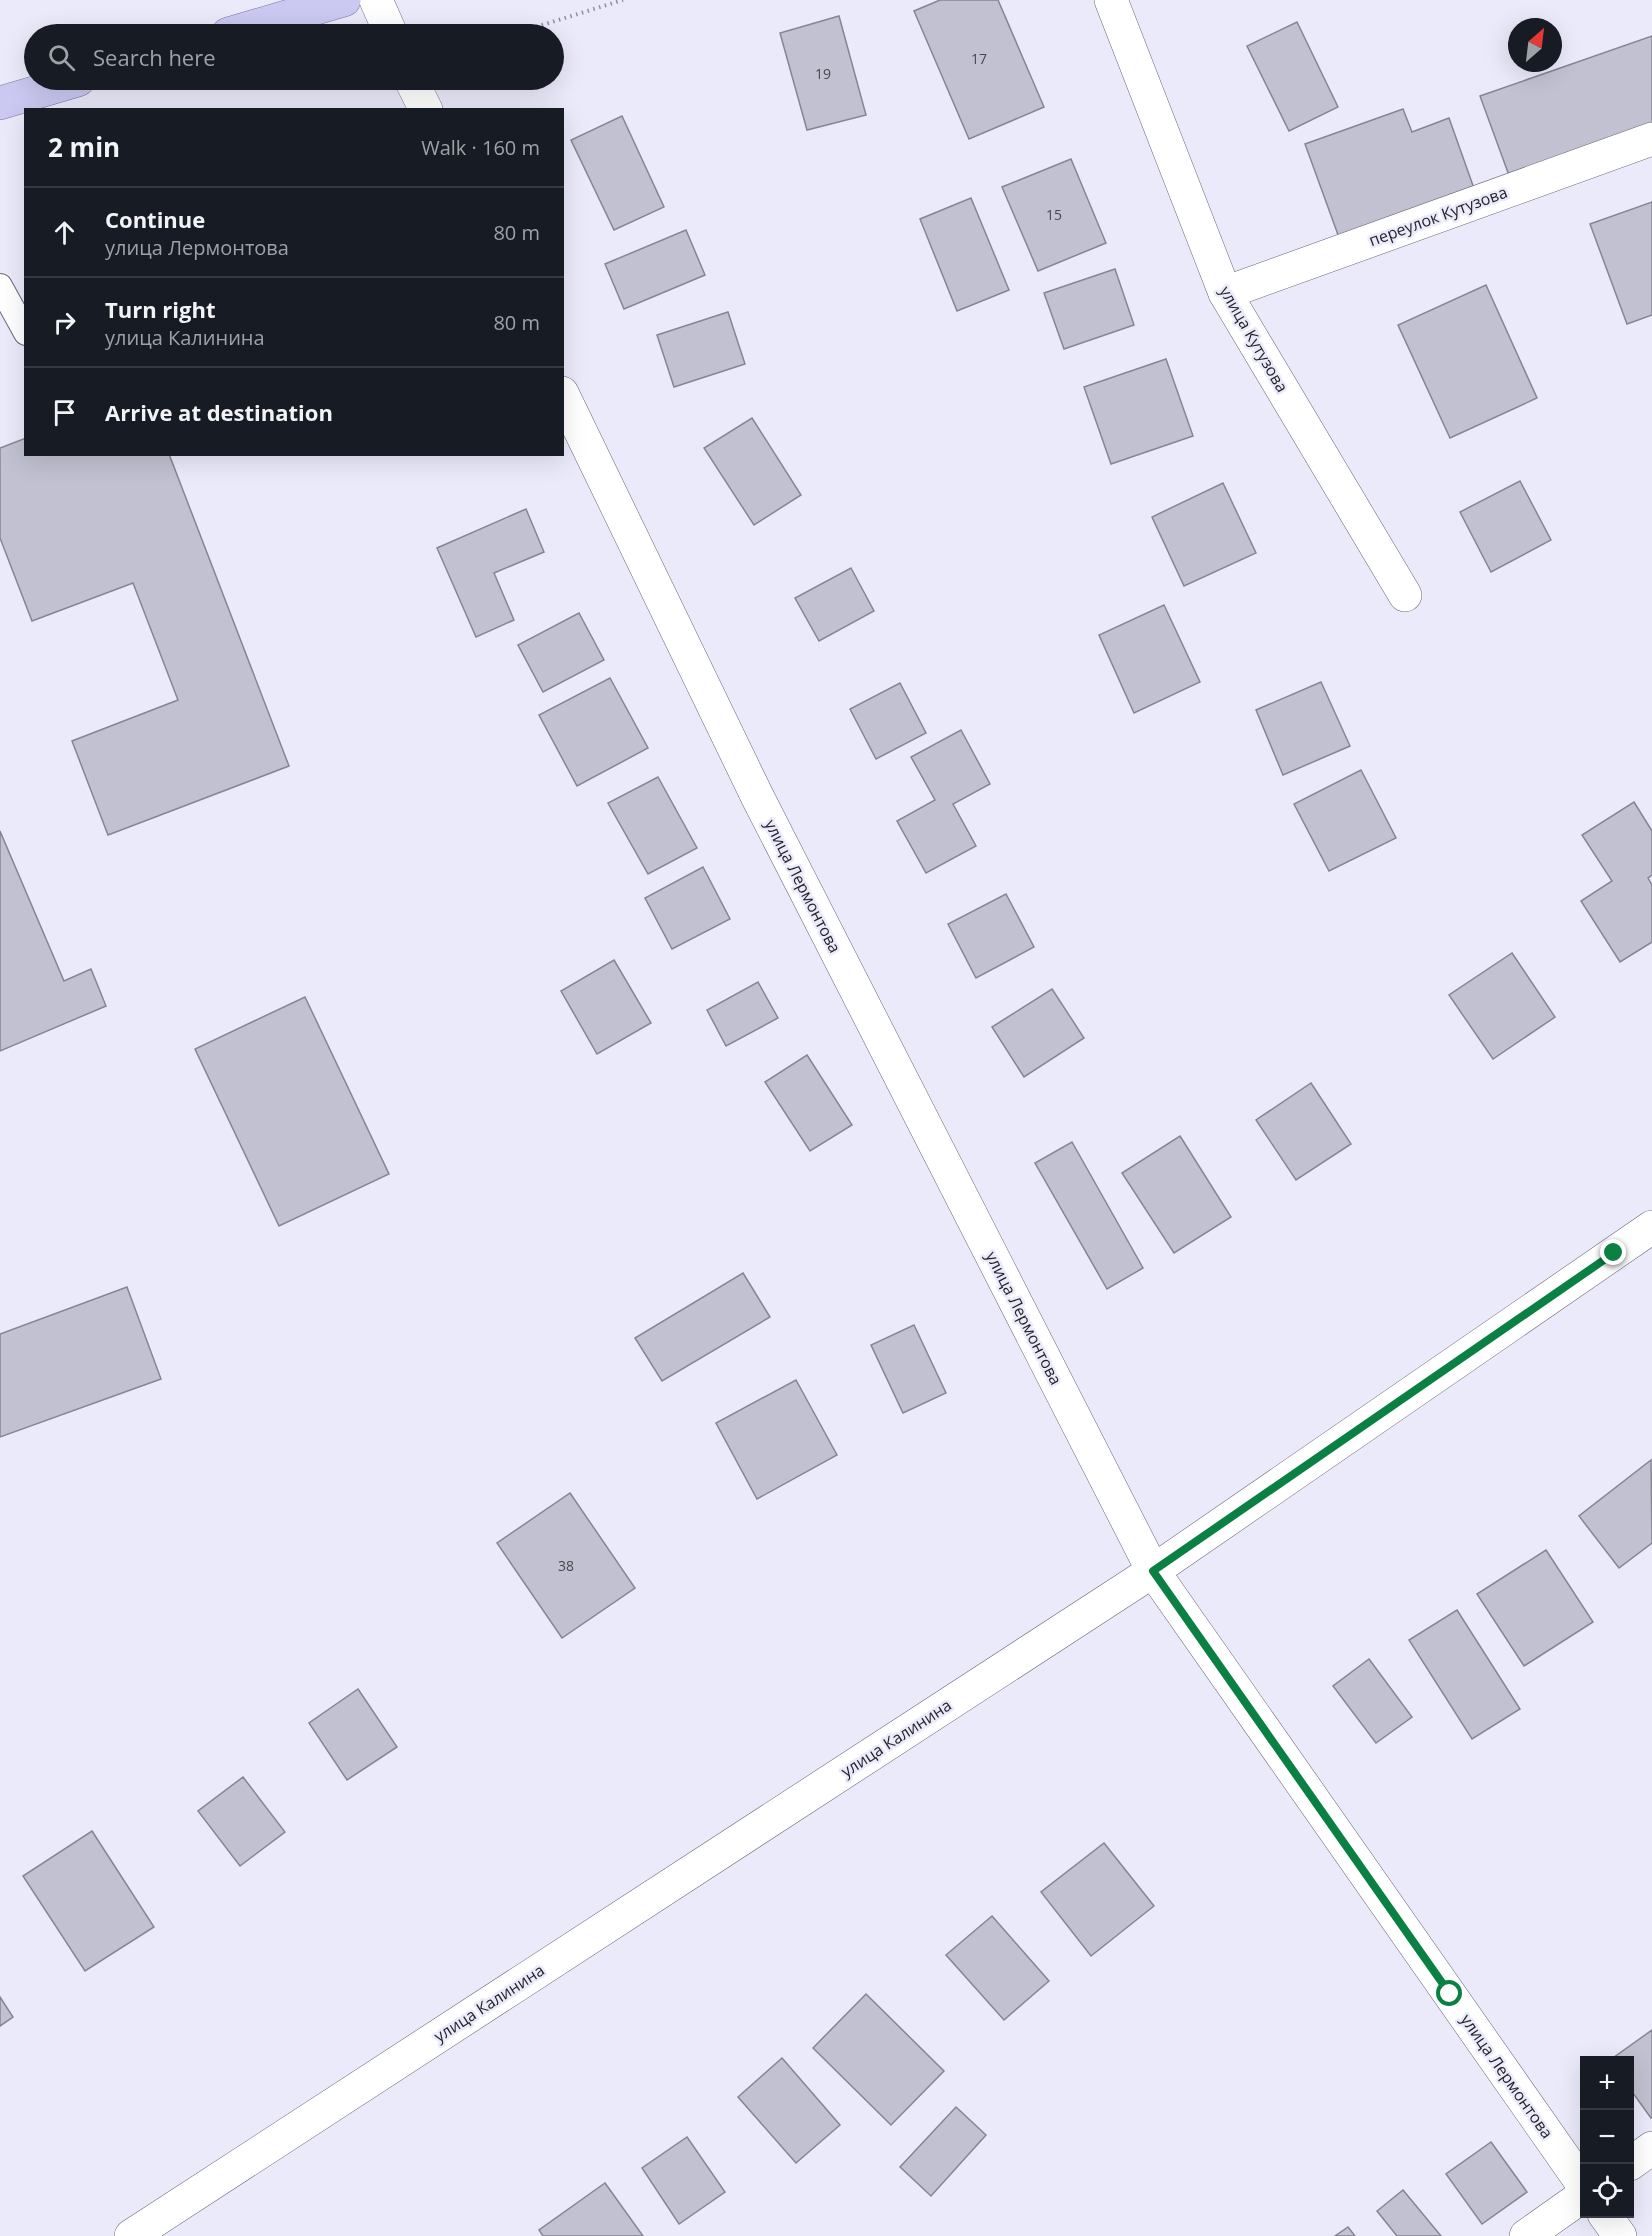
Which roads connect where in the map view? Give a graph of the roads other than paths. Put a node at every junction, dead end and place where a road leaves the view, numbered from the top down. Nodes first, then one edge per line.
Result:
1 (344, 0) edge
2 (376, 0) edge
3 (1112, 0) edge
4 (262, 24) edge
5 (387, 24) edge
6 (44, 90) edge
7 (416, 90) edge
8 (0, 103) edge
9 (425, 108) edge
10 (1652, 139) edge
11 (0, 286) edge
12 (1225, 293) junction
13 (24, 329) edge
14 (564, 397) edge
15 (1405, 595) dead end
16 (1652, 1227) edge
17 (1153, 1571) junction
18 (1652, 2148) edge
19 (1634, 2161) edge
20 (1580, 2180) edge
21 (1580, 2197) edge
22 (1607, 2218) edge
23 (131, 2236) edge
24 (1526, 2236) edge
25 (1620, 2236) edge

1 - 4 main road
2 - 5 street
3 - 12 street, улица Кутузова
6 - 8 main road
7 - 9 street
10 - 12 street, переулок Кутузова
11 - 13 lane
12 - 15 street, улица Кутузова
14 - 17 street, улица Лермонтова
16 - 17 street, улица Калинина
17 - 20 street, улица Лермонтова
17 - 23 street, улица Калинина
18 - 19 street
21 - 24 street
22 - 25 street

